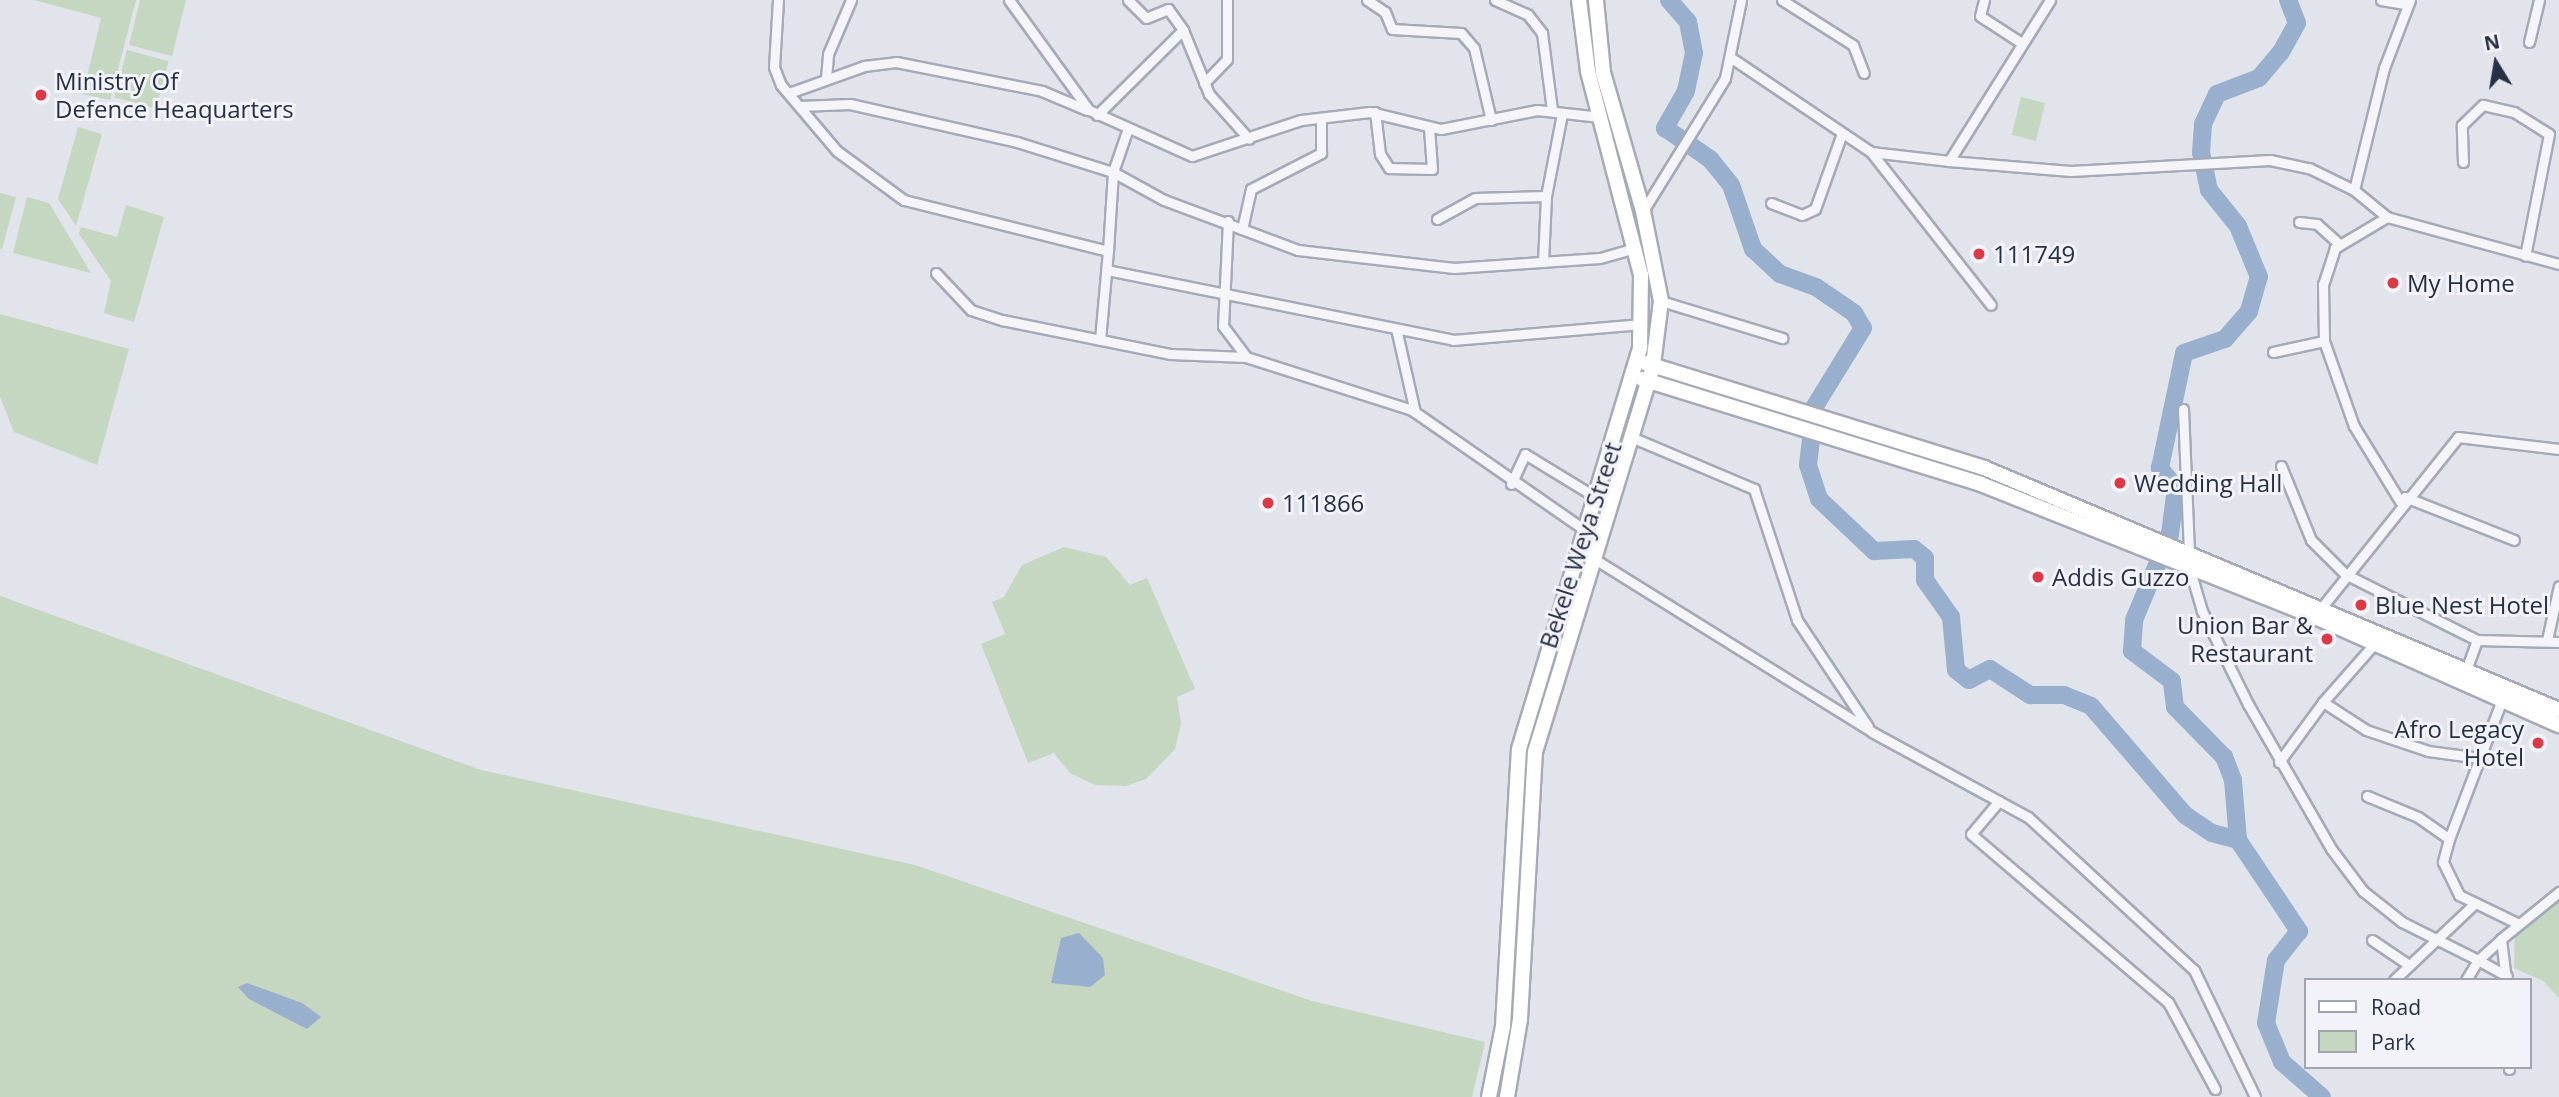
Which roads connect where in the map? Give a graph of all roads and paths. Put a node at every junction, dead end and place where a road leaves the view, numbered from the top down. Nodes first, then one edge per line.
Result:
1 (778, 0) edge
2 (851, 0) edge
3 (1009, 0) edge
4 (1128, 0) edge
5 (1227, 0) edge
6 (1367, 0) edge
7 (1495, 0) edge
8 (1579, 0) edge
9 (1596, 0) edge
10 (1741, 0) edge
11 (1782, 0) edge
12 (1984, 0) edge
13 (2050, 0) edge
14 (2381, 0) edge
15 (2539, 0) edge
16 (2409, 3) edge
17 (1183, 30) junction
18 (2020, 42) junction
19 (2529, 42) dead end
20 (1733, 59) junction
21 (1864, 73) dead end
22 (826, 78) junction
23 (1205, 83) junction
24 (789, 93) junction
25 (799, 106) junction
26 (1552, 110) junction
27 (1093, 113) junction
28 (1375, 113) junction
29 (1562, 114) junction
30 (1600, 117) junction
31 (1321, 119) junction
32 (1491, 120) junction
33 (1429, 128) junction
34 (1127, 131) junction
35 (1841, 136) junction
36 (1249, 139) junction
37 (1871, 152) junction
38 (1949, 161) junction
39 (2463, 162) dead end
40 (1113, 172) junction
41 (2354, 190) junction
42 (1546, 196) junction
43 (1771, 203) dead end
44 (1643, 211) junction
45 (2387, 217) junction
46 (1437, 219) dead end
47 (1228, 220) junction
48 (2299, 222) dead end
49 (1242, 229) junction
50 (2339, 244) junction
51 (1636, 248) junction
52 (1108, 251) junction
53 (2525, 256) junction
54 (1544, 262) junction
55 (2559, 264) edge
56 (1107, 270) junction
57 (936, 273) dead end
58 (1224, 296) junction
59 (1661, 301) junction
60 (1992, 305) dead end
61 (1642, 324) junction
62 (1397, 333) junction
63 (1782, 338) dead end
64 (1100, 340) junction
65 (2324, 341) junction
66 (1656, 345) junction
67 (2273, 352) dead end
68 (1246, 356) junction
69 (1638, 361) junction
70 (1653, 365) junction
71 (1681, 373) junction
72 (1642, 379) junction
73 (1674, 387) junction
74 (1640, 408) junction
75 (2183, 409) dead end
76 (1415, 412) junction
77 (1631, 438) junction
78 (2559, 449) edge
79 (2281, 466) dead end
80 (1511, 484) junction
81 (1597, 498) junction
82 (2403, 499) junction
83 (1587, 531) junction
84 (2515, 540) dead end
85 (1587, 552) junction
86 (2189, 552) junction
87 (2190, 570) junction
88 (2345, 574) junction
89 (2559, 586) edge
90 (2318, 611) junction
91 (2477, 640) junction
92 (2547, 640) junction
93 (2559, 642) edge
94 (2375, 643) junction
95 (2465, 673) junction
96 (1531, 696) junction
97 (1547, 702) junction
98 (2323, 702) junction
99 (2501, 702) junction
100 (2559, 710) edge
101 (2559, 725) edge
102 (1872, 732) junction
103 (2481, 758) junction
104 (2278, 762) junction
105 (2367, 796) dead end
106 (1999, 801) junction
107 (2449, 839) junction
108 (2559, 892) edge
109 (2474, 904) junction
110 (2517, 923) junction
111 (2435, 938) junction
112 (2501, 939) junction
113 (2372, 940) dead end
114 (2478, 960) junction
115 (2409, 965) junction
116 (2396, 978) edge
117 (2467, 978) edge
118 (2506, 978) edge
119 (2215, 1088) dead end
120 (1489, 1097) edge
121 (1507, 1097) edge
122 (2255, 1097) edge

1 - 24 street
2 - 22 street
3 - 27 street
4 - 17 street
5 - 23 street
6 - 32 street
7 - 26 street
8 - 30 main road, Bekele Weya Street
9 - 44 main road
10 - 20 street
11 - 21 street
12 - 18 street
13 - 18 street
14 - 16 street
15 - 19 street
16 - 41 street
17 - 23 street
17 - 27 street
18 - 38 street
20 - 35 street
20 - 44 street
22 - 24 street
22 - 27 street
23 - 36 street
24 - 25 street
25 - 40 street
25 - 52 street
26 - 29 street
26 - 32 street
27 - 34 street
28 - 31 street
28 - 33 street
28 - 33 street
29 - 30 street
29 - 42 street
30 - 51 main road, Bekele Weya Street
31 - 36 street
31 - 49 street
32 - 33 street
34 - 36 street
34 - 40 street
35 - 37 street
35 - 43 street
37 - 38 street
37 - 60 street
38 - 41 street
39 - 53 street
40 - 47 street
40 - 52 street
41 - 45 street
42 - 46 street
42 - 54 street
44 - 59 main road
45 - 50 street
45 - 53 street
47 - 49 street
47 - 58 street
48 - 50 street
49 - 54 street
50 - 65 street
51 - 54 street
51 - 61 main road, Bekele Weya Street
52 - 56 street
53 - 55 street
56 - 58 street
56 - 64 street
57 - 64 street
58 - 62 street
58 - 68 street
59 - 63 street
59 - 66 main road
61 - 62 street
61 - 69 main road, Bekele Weya Street
62 - 76 street
64 - 68 street
65 - 67 street
65 - 82 street
66 - 70 main road
66 - 71 main road
68 - 76 street
69 - 70 main road
69 - 72 main road, Bekele Weya Street
70 - 71 main road
70 - 72 main road
71 - 86 main road
72 - 73 main road
72 - 74 main road
72 - 81 main road, Bekele Weya Street
73 - 74 main road
73 - 87 main road
74 - 77 main road
75 - 86 street
76 - 80 street
77 - 85 main road
77 - 102 street
78 - 82 street
79 - 88 street
80 - 81 street
80 - 83 street
81 - 83 main road, Bekele Weya Street
82 - 84 street
82 - 88 street
83 - 85 main road, Bekele Weya Street
85 - 96 main road, Bekele Weya Street
85 - 97 main road
85 - 102 street
86 - 90 main road
87 - 90 main road
87 - 104 street
88 - 90 street
88 - 91 street
89 - 92 street
90 - 94 main road
90 - 95 main road
91 - 92 street
91 - 95 street
92 - 93 street
94 - 98 street
94 - 99 main road
95 - 100 main road
96 - 97 main road
96 - 120 main road, Bekele Weya Street
97 - 121 main road
98 - 103 street
98 - 104 street
99 - 101 main road
99 - 103 street
102 - 106 street
103 - 107 street
104 - 111 street
105 - 107 street
106 - 119 street
106 - 122 street
107 - 109 street
108 - 110 street
109 - 110 street
109 - 111 street
110 - 112 street
111 - 114 street
111 - 115 street
112 - 114 street
112 - 118 street
113 - 115 street
114 - 117 street
114 - 118 street
115 - 116 street

